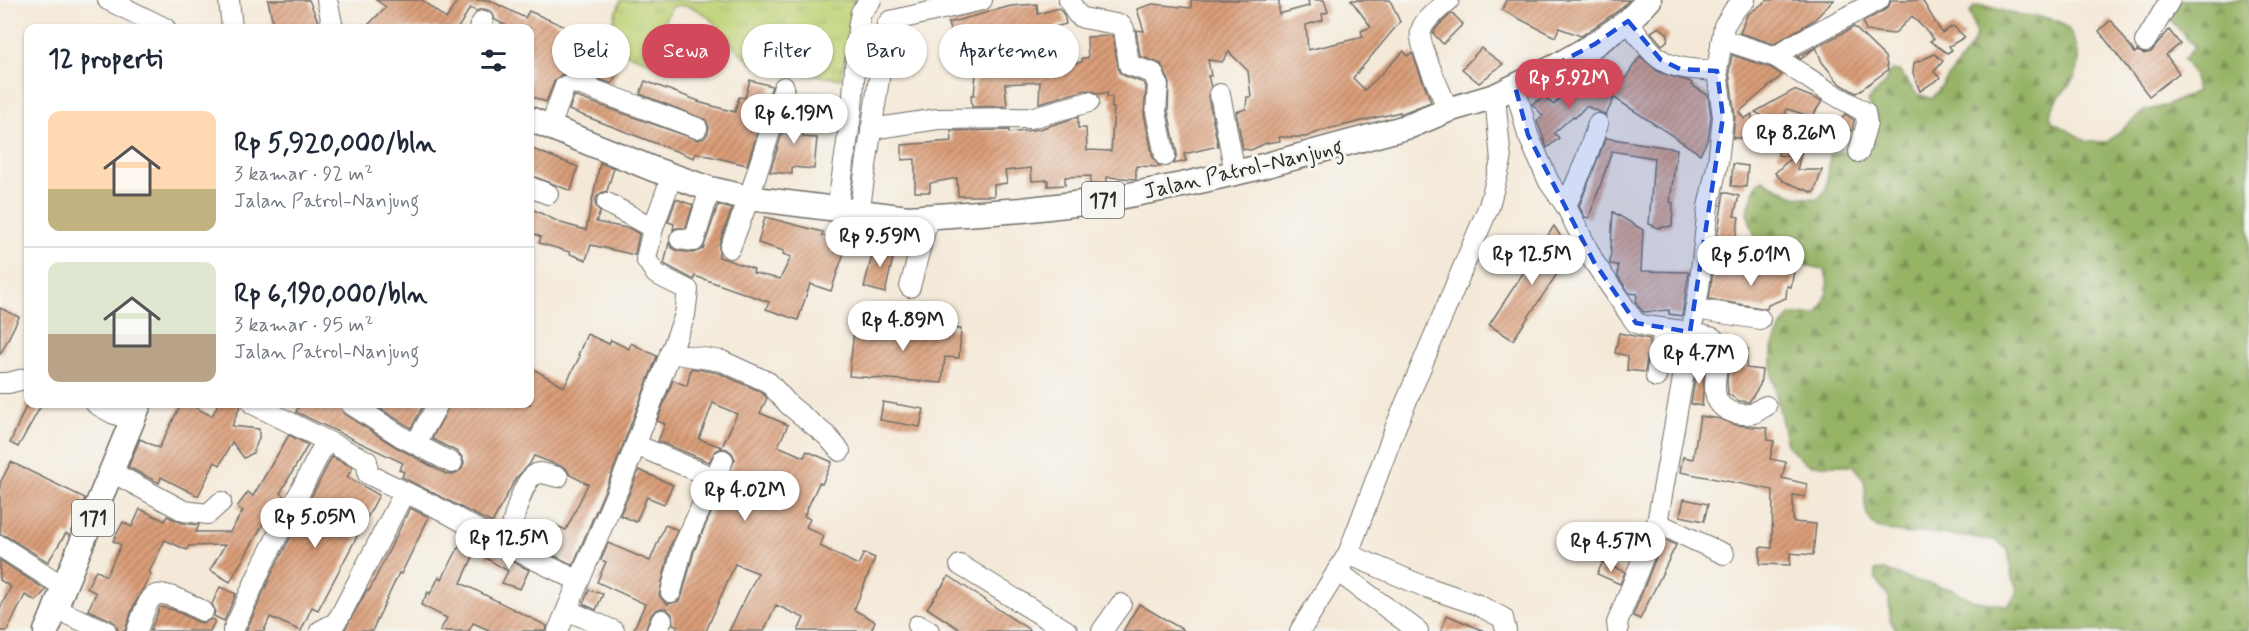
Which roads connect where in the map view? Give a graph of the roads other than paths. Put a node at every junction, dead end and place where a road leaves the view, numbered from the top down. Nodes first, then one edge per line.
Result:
1 (108, 0) edge
2 (229, 0) edge
3 (327, 0) edge
4 (871, 0) edge
5 (982, 0) edge
6 (1069, 0) edge
7 (1449, 0) edge
8 (1649, 0) edge
9 (1745, 0) edge
10 (1879, 0) edge
11 (2170, 0) edge
12 (1628, 21) junction
13 (157, 24) edge
14 (232, 24) edge
15 (332, 24) edge
16 (2145, 42) dead end
17 (1722, 43) junction
18 (1776, 57) junction
19 (1717, 70) junction
20 (784, 87) dead end
21 (1505, 91) junction
22 (1220, 94) dead end
23 (1089, 102) dead end
24 (1448, 110) junction
25 (540, 123) edge
26 (1598, 124) dead end
27 (697, 128) dead end
28 (871, 129) junction
29 (1859, 153) dead end
30 (1166, 156) dead end
31 (1234, 173) junction
32 (672, 176) junction
33 (710, 189) junction
34 (749, 198) junction
35 (606, 203) dead end
36 (1566, 206) junction
37 (848, 212) junction
38 (928, 218) junction
39 (653, 228) junction
40 (680, 239) dead end
41 (730, 248) dead end
42 (910, 287) dead end
43 (1695, 309) junction
44 (1760, 319) dead end
45 (1664, 330) junction
46 (1690, 332) junction
47 (670, 353) junction
48 (1656, 376) dead end
49 (24, 379) edge
50 (0, 383) edge
51 (1766, 406) dead end
52 (103, 408) edge
53 (261, 408) edge
54 (357, 408) edge
55 (436, 408) edge
56 (135, 412) edge
57 (326, 441) junction
58 (416, 443) junction
59 (636, 445) junction
60 (840, 451) dead end
61 (723, 460) dead end
62 (452, 463) dead end
63 (112, 472) junction
64 (558, 477) dead end
65 (717, 483) junction
66 (404, 493) junction
67 (221, 502) dead end
68 (1657, 523) junction
69 (0, 546) edge
70 (507, 546) junction
71 (1348, 554) junction
72 (1724, 554) dead end
73 (960, 565) dead end
74 (1337, 571) junction
75 (579, 581) junction
76 (671, 592) dead end
77 (60, 598) junction
78 (1122, 604) dead end
79 (567, 610) junction
80 (203, 611) dead end
81 (1414, 630) edge
82 (46, 631) edge
83 (106, 631) edge
84 (137, 631) edge
85 (233, 631) edge
86 (320, 631) edge
87 (558, 631) edge
88 (614, 631) edge
89 (1066, 631) edge
90 (1101, 631) edge
91 (1300, 631) edge
92 (1506, 631) edge
93 (1618, 631) edge

1 - 13 street
2 - 14 street
3 - 15 street
4 - 37 street
5 - 28 street
6 - 30 street
7 - 24 street
8 - 12 main road, Jalan Patrol-Nanjung / 171
9 - 17 street
10 - 18 street
11 - 16 street
12 - 19 street
12 - 21 main road, Jalan Patrol-Nanjung / 171
17 - 18 street
17 - 19 street
18 - 29 street
19 - 43 street
20 - 34 street
21 - 24 main road, Jalan Patrol-Nanjung / 171
21 - 36 street
21 - 71 street
22 - 31 street
23 - 28 street
24 - 31 main road, Jalan Patrol-Nanjung / 171
25 - 27 street
25 - 32 main road, Jalan Patrol-Nanjung / 171
26 - 36 street
28 - 37 street
31 - 38 main road, Jalan Patrol-Nanjung / 171
32 - 33 main road, Jalan Patrol-Nanjung / 171
32 - 39 street
33 - 34 main road, Jalan Patrol-Nanjung / 171
33 - 40 street
34 - 37 main road, Jalan Patrol-Nanjung / 171
34 - 41 street
35 - 39 street
36 - 45 street
37 - 38 main road, Jalan Patrol-Nanjung / 171
38 - 42 street
39 - 47 street
43 - 44 street
43 - 46 street
45 - 46 street
45 - 48 street
46 - 51 street
46 - 68 street
47 - 59 street
47 - 60 street
49 - 50 street
52 - 56 street
53 - 57 street
54 - 58 street
55 - 58 street
56 - 63 main road, 171
57 - 66 street
57 - 85 street
58 - 62 street
59 - 65 street
59 - 75 street
61 - 65 street
63 - 67 street
63 - 77 main road, 171
64 - 70 street
65 - 76 street
66 - 70 street
66 - 86 street
68 - 72 street
68 - 93 street
69 - 77 street
70 - 75 street
71 - 74 street
71 - 92 street
73 - 89 street
74 - 81 street
74 - 91 street
75 - 79 street
77 - 82 main road, 171
77 - 83 street
78 - 90 street
79 - 87 street
79 - 88 street
80 - 84 street

